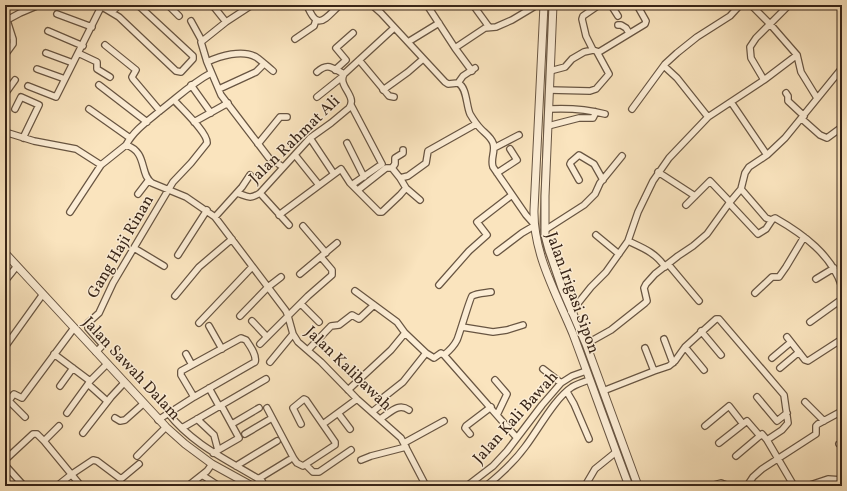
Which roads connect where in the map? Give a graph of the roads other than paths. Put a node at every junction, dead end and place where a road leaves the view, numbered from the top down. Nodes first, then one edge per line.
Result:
1 (39, 5) edge
2 (119, 5) edge
3 (138, 5) edge
4 (168, 5) edge
5 (207, 5) edge
6 (252, 5) edge
7 (307, 5) edge
8 (340, 5) edge
9 (372, 5) edge
10 (427, 5) edge
11 (473, 5) edge
12 (537, 5) edge
13 (544, 5) edge
14 (553, 5) edge
15 (599, 5) edge
16 (611, 5) edge
17 (637, 5) edge
18 (740, 5) edge
19 (751, 5) edge
20 (789, 5) edge
21 (105, 8) edge
22 (57, 14) dead end
23 (179, 16) dead end
24 (618, 16) dead end
25 (6, 17) edge
26 (316, 20) junction
27 (190, 21) dead end
28 (226, 22) junction
29 (438, 23) junction
30 (770, 24) junction
31 (618, 25) dead end
32 (92, 27) junction
33 (489, 27) junction
34 (394, 28) junction
35 (48, 31) dead end
36 (353, 33) dead end
37 (629, 33) junction
38 (295, 39) dead end
39 (202, 41) junction
40 (408, 42) junction
41 (105, 45) dead end
42 (83, 46) junction
43 (455, 48) junction
44 (595, 51) junction
45 (46, 53) dead end
46 (5, 55) edge
47 (82, 55) junction
48 (797, 55) junction
49 (423, 59) junction
50 (359, 60) junction
51 (207, 62) junction
52 (73, 63) junction
53 (264, 64) junction
54 (664, 66) junction
55 (842, 68) edge
56 (37, 69) dead end
57 (335, 70) junction
58 (274, 71) dead end
59 (550, 71) junction
60 (317, 72) dead end
61 (211, 73) junction
62 (343, 75) junction
63 (110, 77) dead end
64 (66, 79) junction
65 (15, 80) dead end
66 (764, 80) junction
67 (458, 83) junction
68 (99, 84) dead end
69 (191, 85) junction
70 (28, 86) dead end
71 (219, 89) junction
72 (383, 90) junction
73 (549, 90) junction
74 (786, 93) dead end
75 (5, 94) edge
76 (394, 97) dead end
77 (317, 98) dead end
78 (817, 98) junction
79 (174, 100) junction
80 (731, 102) junction
81 (228, 103) junction
82 (351, 105) junction
83 (15, 109) dead end
84 (89, 109) dead end
85 (549, 109) junction
86 (632, 109) dead end
87 (160, 111) junction
88 (596, 112) junction
89 (211, 113) junction
90 (605, 114) dead end
91 (287, 117) dead end
92 (708, 117) junction
93 (803, 117) junction
94 (147, 122) junction
95 (194, 122) junction
96 (476, 124) junction
97 (548, 126) junction
98 (842, 126) edge
99 (5, 132) edge
100 (518, 136) dead end
101 (23, 138) junction
102 (130, 138) junction
103 (310, 138) junction
104 (347, 143) dead end
105 (258, 144) junction
106 (126, 145) junction
107 (494, 148) junction
108 (510, 149) dead end
109 (403, 150) dead end
110 (295, 155) junction
111 (767, 155) junction
112 (622, 156) dead end
113 (101, 165) junction
114 (283, 167) junction
115 (392, 168) junction
116 (658, 172) junction
117 (497, 173) junction
118 (334, 174) junction
119 (250, 176) dead end
120 (364, 177) junction
121 (400, 178) junction
122 (579, 180) dead end
123 (603, 180) junction
124 (148, 181) junction
125 (352, 184) junction
126 (319, 185) junction
127 (406, 188) junction
128 (741, 189) junction
129 (169, 190) junction
130 (358, 190) junction
131 (260, 193) junction
132 (138, 194) dead end
133 (237, 194) junction
134 (512, 195) junction
135 (695, 196) junction
136 (420, 200) dead end
137 (729, 202) junction
138 (686, 205) dead end
139 (207, 210) junction
140 (70, 212) dead end
141 (279, 215) junction
142 (215, 217) junction
143 (772, 220) junction
144 (289, 225) dead end
145 (534, 225) junction
146 (303, 226) dead end
147 (541, 235) junction
148 (596, 235) dead end
149 (804, 237) junction
150 (232, 239) junction
151 (628, 241) junction
152 (337, 243) dead end
153 (134, 248) junction
154 (497, 252) dead end
155 (5, 253) edge
156 (326, 253) junction
157 (178, 254) dead end
158 (619, 254) junction
159 (321, 257) junction
160 (666, 265) junction
161 (17, 266) junction
162 (164, 266) dead end
163 (252, 267) junction
164 (834, 268) junction
165 (300, 274) dead end
166 (281, 277) dead end
167 (816, 279) dead end
168 (5, 281) edge
169 (439, 285) dead end
170 (268, 287) junction
171 (842, 287) edge
172 (355, 291) dead end
173 (491, 292) dead end
174 (755, 293) dead end
175 (44, 294) junction
176 (175, 296) dead end
177 (842, 299) edge
178 (699, 301) dead end
179 (301, 304) junction
180 (374, 306) junction
181 (571, 312) junction
182 (240, 316) dead end
183 (288, 316) junction
184 (252, 321) dead end
185 (318, 322) dead end
186 (810, 322) dead end
187 (199, 324) dead end
188 (523, 325) dead end
189 (209, 326) dead end
190 (462, 327) junction
191 (74, 328) junction
192 (701, 331) junction
193 (405, 333) junction
194 (293, 334) junction
195 (267, 336) junction
196 (664, 339) dead end
197 (842, 339) edge
198 (260, 344) dead end
199 (586, 344) junction
200 (5, 347) edge
201 (685, 347) junction
202 (645, 348) dead end
203 (222, 349) junction
204 (308, 350) junction
205 (96, 352) junction
206 (799, 352) junction
207 (426, 353) junction
208 (54, 354) junction
209 (186, 354) dead end
210 (444, 355) junction
211 (720, 356) dead end
212 (772, 358) dead end
213 (270, 362) dead end
214 (672, 363) junction
215 (107, 364) junction
216 (192, 365) junction
217 (73, 368) junction
218 (780, 368) dead end
219 (543, 369) dead end
220 (704, 370) dead end
221 (586, 371) junction
222 (654, 371) junction
223 (266, 379) dead end
224 (496, 380) dead end
225 (589, 380) junction
226 (89, 382) junction
227 (124, 383) junction
228 (561, 384) junction
229 (60, 386) dead end
230 (208, 388) junction
231 (348, 390) junction
232 (603, 391) junction
233 (566, 392) junction
234 (784, 395) junction
235 (194, 397) junction
236 (757, 397) dead end
237 (356, 399) junction
238 (7, 401) edge
239 (107, 401) junction
240 (805, 402) dead end
241 (791, 403) dead end
242 (143, 404) junction
243 (220, 406) junction
244 (491, 407) junction
245 (259, 408) dead end
246 (267, 408) dead end
247 (409, 410) dead end
248 (842, 411) edge
249 (372, 412) junction
250 (68, 413) dead end
251 (338, 413) junction
252 (787, 413) junction
253 (497, 415) junction
254 (163, 416) junction
255 (25, 417) dead end
256 (115, 418) dead end
257 (272, 418) junction
258 (198, 419) junction
259 (380, 419) junction
260 (444, 421) dead end
261 (824, 421) junction
262 (232, 424) junction
263 (301, 424) dead end
264 (323, 424) junction
265 (743, 424) junction
266 (59, 426) dead end
267 (705, 426) dead end
268 (166, 427) junction
269 (182, 428) junction
270 (350, 429) dead end
271 (83, 433) dead end
272 (245, 434) dead end
273 (470, 434) dead end
274 (760, 436) junction
275 (517, 438) junction
276 (589, 439) dead end
277 (767, 440) junction
278 (44, 441) junction
279 (278, 441) dead end
280 (719, 443) dead end
281 (405, 445) junction
282 (218, 450) junction
283 (350, 450) dead end
284 (616, 452) junction
285 (213, 453) junction
286 (136, 456) dead end
287 (736, 456) dead end
288 (778, 459) junction
289 (5, 460) edge
290 (289, 460) dead end
291 (361, 460) dead end
292 (139, 464) dead end
293 (212, 464) junction
294 (5, 465) edge
295 (306, 465) junction
296 (236, 466) junction
297 (72, 474) junction
298 (202, 475) junction
299 (842, 480) edge
300 (260, 483) edge
301 (24, 486) edge
302 (57, 486) edge
303 (81, 486) edge
304 (188, 486) edge
305 (219, 486) edge
306 (252, 486) edge
307 (426, 486) edge
308 (467, 486) edge
309 (486, 486) edge
310 (585, 486) edge
311 (629, 486) edge
312 (638, 486) edge
313 (710, 486) edge
314 (729, 486) edge
315 (747, 486) edge
316 (794, 486) edge
317 (807, 486) edge

1 - 25 street
2 - 21 street
3 - 21 street
4 - 23 street
5 - 28 street
6 - 28 street
7 - 26 street
8 - 26 street
9 - 34 street
10 - 29 street
11 - 33 street
12 - 33 street
13 - 145 street, Jalan Irigasi Sipon
14 - 59 street, Jalan Irigasi Sipon
15 - 44 street
16 - 24 street
17 - 37 street
18 - 54 street
19 - 30 street
20 - 30 street
21 - 32 street
22 - 32 street
25 - 46 street
26 - 38 street
27 - 39 street
28 - 39 street
29 - 40 street
29 - 43 street
30 - 48 street
30 - 66 street
31 - 37 street
32 - 42 street
33 - 43 street
34 - 40 street
34 - 50 street, Jalan Rahmat Ali
35 - 42 street
36 - 57 street
37 - 44 street
39 - 51 street
40 - 49 street
41 - 87 street
42 - 47 street
43 - 67 street
44 - 59 street
44 - 73 street
45 - 52 street
47 - 52 street
47 - 63 street
48 - 66 street
48 - 78 street
49 - 67 street
49 - 72 street
50 - 62 street, Jalan Rahmat Ali
50 - 72 street
51 - 53 street
51 - 61 street
52 - 64 street
53 - 58 street
53 - 71 street
54 - 86 street
54 - 92 street
55 - 78 street
56 - 64 street
57 - 60 street
57 - 62 street
59 - 73 street, Jalan Irigasi Sipon
61 - 69 street
61 - 71 street
62 - 77 street
62 - 82 street, Jalan Rahmat Ali
64 - 70 street
65 - 75 street
66 - 80 street
67 - 96 street
68 - 94 street
69 - 79 street
69 - 89 street
71 - 81 street
72 - 76 street
73 - 85 street, Jalan Irigasi Sipon
74 - 93 street
78 - 93 street
79 - 87 street
79 - 95 street
80 - 92 street
80 - 111 street
81 - 89 street
81 - 105 street
82 - 103 street, Jalan Rahmat Ali
82 - 120 street
83 - 101 street
84 - 102 street
85 - 88 street
85 - 97 street, Jalan Irigasi Sipon
87 - 94 street
88 - 90 street
88 - 97 street
89 - 95 street
91 - 105 street
92 - 116 street
93 - 98 street
93 - 111 street
94 - 102 street
95 - 129 street, Gang Haji Rinan
96 - 107 street
96 - 121 street
97 - 147 street, Jalan Irigasi Sipon
99 - 101 street
100 - 107 street
101 - 113 street
102 - 106 street
103 - 110 street, Jalan Rahmat Ali
103 - 118 street
104 - 120 street
105 - 114 street
106 - 113 street
106 - 124 street
107 - 117 street
108 - 117 street
109 - 115 street
110 - 114 street, Jalan Rahmat Ali
110 - 126 street
111 - 128 street
112 - 123 street
113 - 140 street
114 - 131 street, Jalan Rahmat Ali
115 - 121 street
115 - 130 street
116 - 135 street
116 - 151 street
117 - 134 street
118 - 125 street
118 - 126 street
119 - 133 street
120 - 125 street
121 - 127 street
122 - 123 street
123 - 147 street
124 - 129 street, Jalan Kalibawah
124 - 132 street
125 - 130 street
126 - 141 street
127 - 130 street
127 - 136 street
128 - 137 street
128 - 143 street
129 - 139 street, Jalan Kalibawah
129 - 153 street, Gang Haji Rinan
131 - 133 street, Jalan Rahmat Ali
131 - 141 street
133 - 142 street, Jalan Rahmat Ali
134 - 145 street
134 - 169 street
135 - 137 street
135 - 138 street
137 - 143 street
137 - 160 street
139 - 142 street, Jalan Kalibawah
139 - 157 street
141 - 144 street
142 - 150 street, Jalan Kalibawah
143 - 149 street
145 - 147 street, Jalan Irigasi Sipon
145 - 154 street
146 - 156 street
147 - 181 street, Jalan Irigasi Sipon
147 - 221 street, Jalan Irigasi Sipon
148 - 158 street
149 - 164 street
149 - 174 street
150 - 163 street, Jalan Kalibawah
150 - 176 street
151 - 158 street
151 - 160 street
152 - 156 street
153 - 162 street
153 - 205 street, Gang Haji Rinan
155 - 161 street, Jalan Sawah Dalam
156 - 159 street
158 - 181 street
159 - 165 street
159 - 179 street
160 - 178 street
160 - 199 street
161 - 168 street
161 - 175 street, Jalan Sawah Dalam
163 - 170 street, Jalan Kalibawah
163 - 187 street
164 - 167 street
164 - 171 street
166 - 170 street
170 - 182 street
170 - 183 street, Jalan Kalibawah
172 - 180 street
173 - 190 street
175 - 191 street, Jalan Sawah Dalam
175 - 200 street
177 - 186 street
179 - 183 street
179 - 185 street
180 - 193 street
180 - 204 street
181 - 199 street, Jalan Irigasi Sipon
183 - 194 street, Jalan Kalibawah
183 - 195 street
184 - 195 street
188 - 190 street
189 - 203 street
190 - 210 street
191 - 205 street, Jalan Sawah Dalam
191 - 208 street
192 - 201 street
192 - 211 street
192 - 234 street
193 - 207 street
193 - 231 street
194 - 204 street, Jalan Kalibawah
194 - 213 street
195 - 198 street
196 - 214 street
197 - 206 street
199 - 232 street, Jalan Irigasi Sipon
201 - 214 street
201 - 220 street
202 - 222 street
203 - 216 street
203 - 230 street
204 - 231 street, Jalan Kalibawah
205 - 215 street, Jalan Sawah Dalam
206 - 212 street
206 - 218 street
207 - 210 street
207 - 249 street
208 - 217 street
208 - 238 street
209 - 216 street
210 - 244 street
214 - 222 street
215 - 226 street
215 - 227 street, Jalan Sawah Dalam
216 - 235 street
217 - 226 street
217 - 229 street
219 - 228 street
221 - 225 street, Jalan Irigasi Sipon
221 - 228 street, Jalan Kali Bawah
222 - 232 street
223 - 243 street
224 - 253 street
225 - 233 street
225 - 284 street, Jalan Irigasi Sipon
226 - 239 street
226 - 250 street
227 - 239 street
227 - 242 street, Jalan Sawah Dalam
228 - 275 street, Jalan Kali Bawah
230 - 235 street
230 - 243 street
231 - 237 street, Jalan Kalibawah
232 - 312 street, Jalan Irigasi Sipon
233 - 276 street
233 - 309 street
234 - 241 street
234 - 252 street
235 - 254 street
236 - 252 street
237 - 249 street, Jalan Kalibawah
237 - 251 street
238 - 255 street
239 - 271 street
240 - 261 street
242 - 254 street, Jalan Sawah Dalam
242 - 256 street
243 - 258 street
243 - 262 street
244 - 253 street
244 - 273 street
245 - 262 street
246 - 257 street
247 - 259 street
248 - 261 street
249 - 259 street, Jalan Kalibawah
251 - 264 street
251 - 270 street
252 - 277 street
253 - 275 street
254 - 268 street, Jalan Sawah Dalam
254 - 269 street
257 - 272 street
257 - 295 street
258 - 269 street
258 - 282 street
259 - 281 street, Jalan Kalibawah
260 - 281 street
261 - 288 street
262 - 282 street
263 - 264 street
264 - 295 street
265 - 267 street
265 - 274 street
265 - 280 street
266 - 278 street
268 - 286 street
268 - 293 street, Jalan Sawah Dalam
269 - 285 street
274 - 277 street
274 - 287 street
275 - 308 street, Jalan Kali Bawah
277 - 288 street
278 - 289 street
278 - 297 street
279 - 296 street
281 - 291 street
281 - 307 street, Jalan Kalibawah
282 - 285 street
283 - 295 street
284 - 310 street
284 - 311 street, Jalan Irigasi Sipon
285 - 296 street
288 - 315 street
288 - 316 street
290 - 300 street
292 - 297 street
293 - 298 street
293 - 306 street, Jalan Sawah Dalam
294 - 301 street
296 - 300 street
297 - 302 street
297 - 303 street
298 - 304 street
298 - 305 street
299 - 317 street
313 - 314 street

